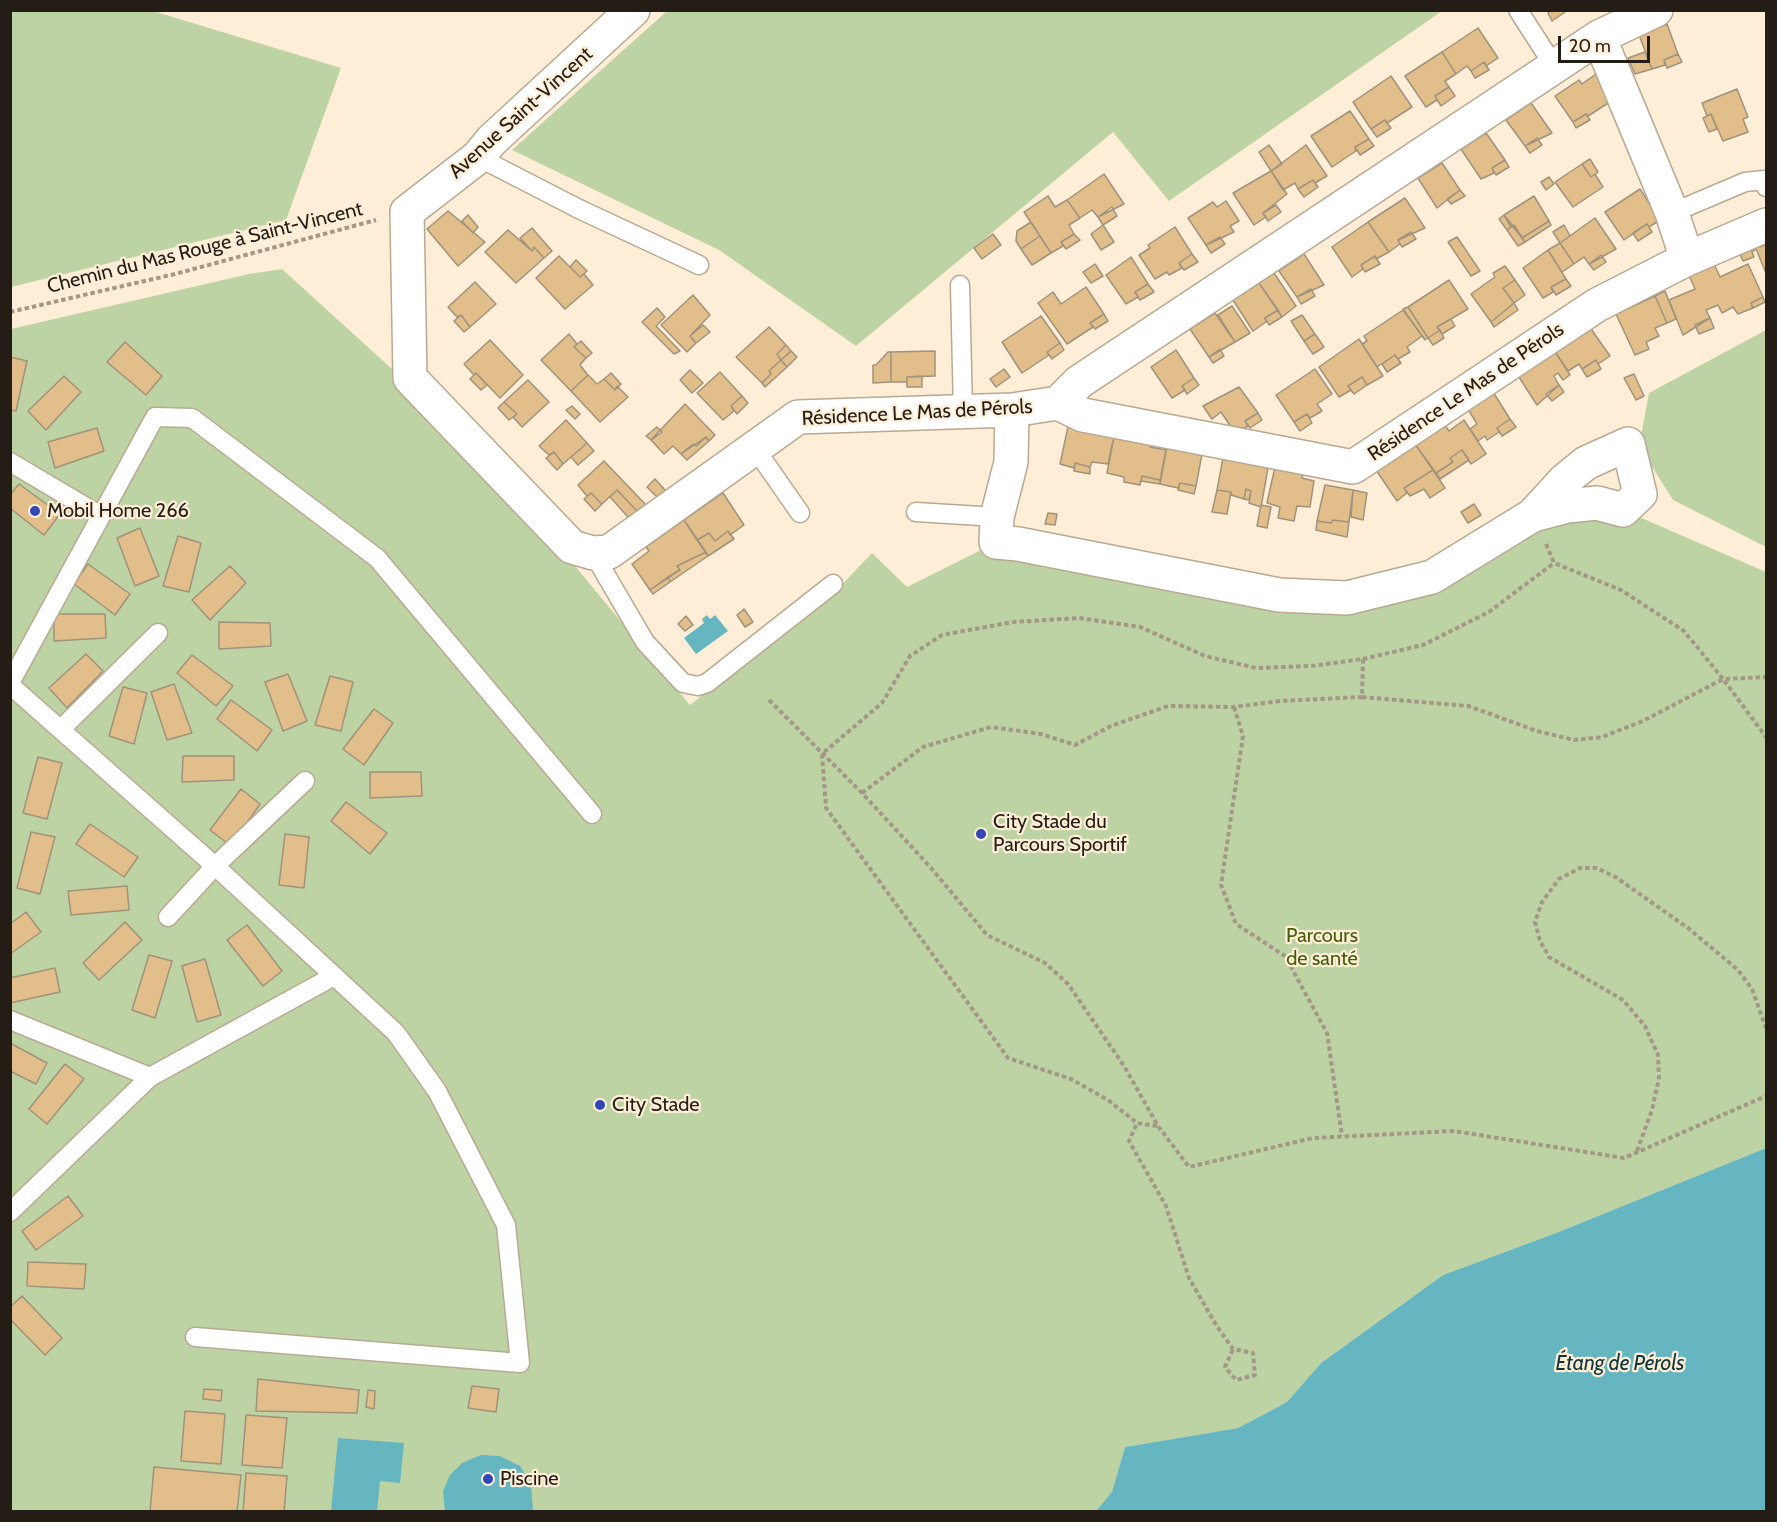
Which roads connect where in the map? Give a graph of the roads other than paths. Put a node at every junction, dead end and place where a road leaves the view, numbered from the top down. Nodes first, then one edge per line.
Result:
1 (633, 10) edge
2 (1518, 10) edge
3 (1656, 10) edge
4 (1599, 37) junction
5 (1554, 66) junction
6 (478, 157) junction
7 (1767, 187) edge
8 (1672, 213) junction
9 (1767, 225) edge
10 (1687, 259) junction
11 (699, 265) dead end
12 (960, 285) dead end
13 (1058, 404) junction
14 (1012, 410) junction
15 (963, 412) junction
16 (754, 447) junction
17 (10, 462) edge
18 (800, 513) dead end
19 (916, 513) dead end
20 (101, 516) junction
21 (1533, 516) road end
22 (997, 517) junction
23 (593, 553) junction
24 (833, 584) dead end
25 (158, 633) dead end
26 (10, 684) edge
27 (61, 729) junction
28 (305, 781) dead end
29 (592, 814) dead end
30 (215, 866) junction
31 (168, 917) dead end
32 (334, 976) junction
33 (10, 1020) edge
34 (150, 1077) junction
35 (10, 1212) edge
36 (195, 1337) dead end

1 - 6 street, Avenue Saint-Vincent
2 - 5 lane
3 - 4 street, Résidence Le Mas de Pérols
4 - 5 street, Résidence Le Mas de Pérols
4 - 8 street
5 - 13 street, Résidence Le Mas de Pérols
6 - 11 lane
6 - 23 street, Avenue Saint-Vincent
7 - 8 lane
8 - 10 street
9 - 10 street, Résidence Le Mas de Pérols
10 - 13 street, Résidence Le Mas de Pérols
12 - 15 lane
13 - 14 street, Résidence Le Mas de Pérols
14 - 15 street, Résidence Le Mas de Pérols
14 - 22 street
15 - 16 street, Résidence Le Mas de Pérols
16 - 18 lane
16 - 23 street, Résidence Le Mas de Pérols
17 - 20 lane
19 - 22 lane
20 - 26 lane
20 - 29 lane
21 - 22 street
23 - 24 lane
25 - 27 lane
26 - 27 lane
27 - 30 lane
28 - 30 lane
30 - 31 lane
30 - 32 lane
32 - 34 lane
32 - 36 lane
33 - 34 lane
34 - 35 lane

